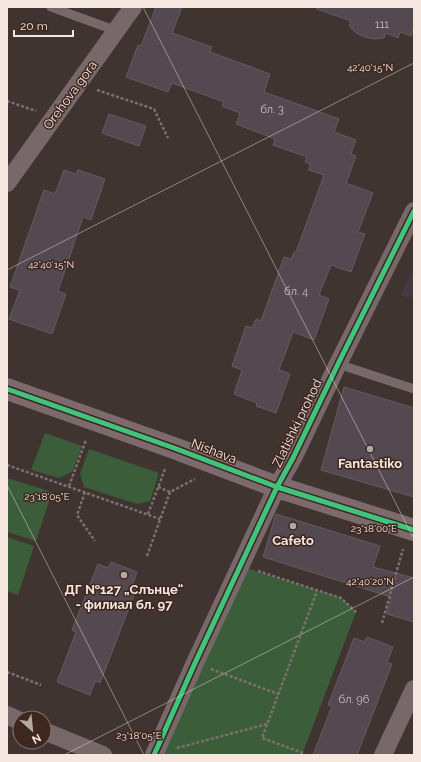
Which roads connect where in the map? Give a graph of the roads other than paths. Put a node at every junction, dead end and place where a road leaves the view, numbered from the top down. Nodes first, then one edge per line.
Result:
1 (51, 7) edge
2 (133, 7) edge
3 (117, 31) junction
4 (7, 183) edge
5 (414, 211) edge
6 (338, 364) junction
7 (7, 389) edge
8 (414, 389) edge
9 (277, 487) junction
10 (409, 539) edge
11 (414, 689) edge
12 (52, 734) edge
13 (103, 755) edge
14 (154, 755) edge
15 (383, 755) edge

1 - 3 lane
2 - 3 street, Orehova gora
3 - 4 street, Orehova gora
5 - 6 street, Zlatishki prohod
6 - 8 lane
6 - 9 street, Zlatishki prohod
7 - 9 street, Nishava
9 - 10 street, Nishava
9 - 14 street, Zlatishki prohod
11 - 15 street
12 - 13 street

